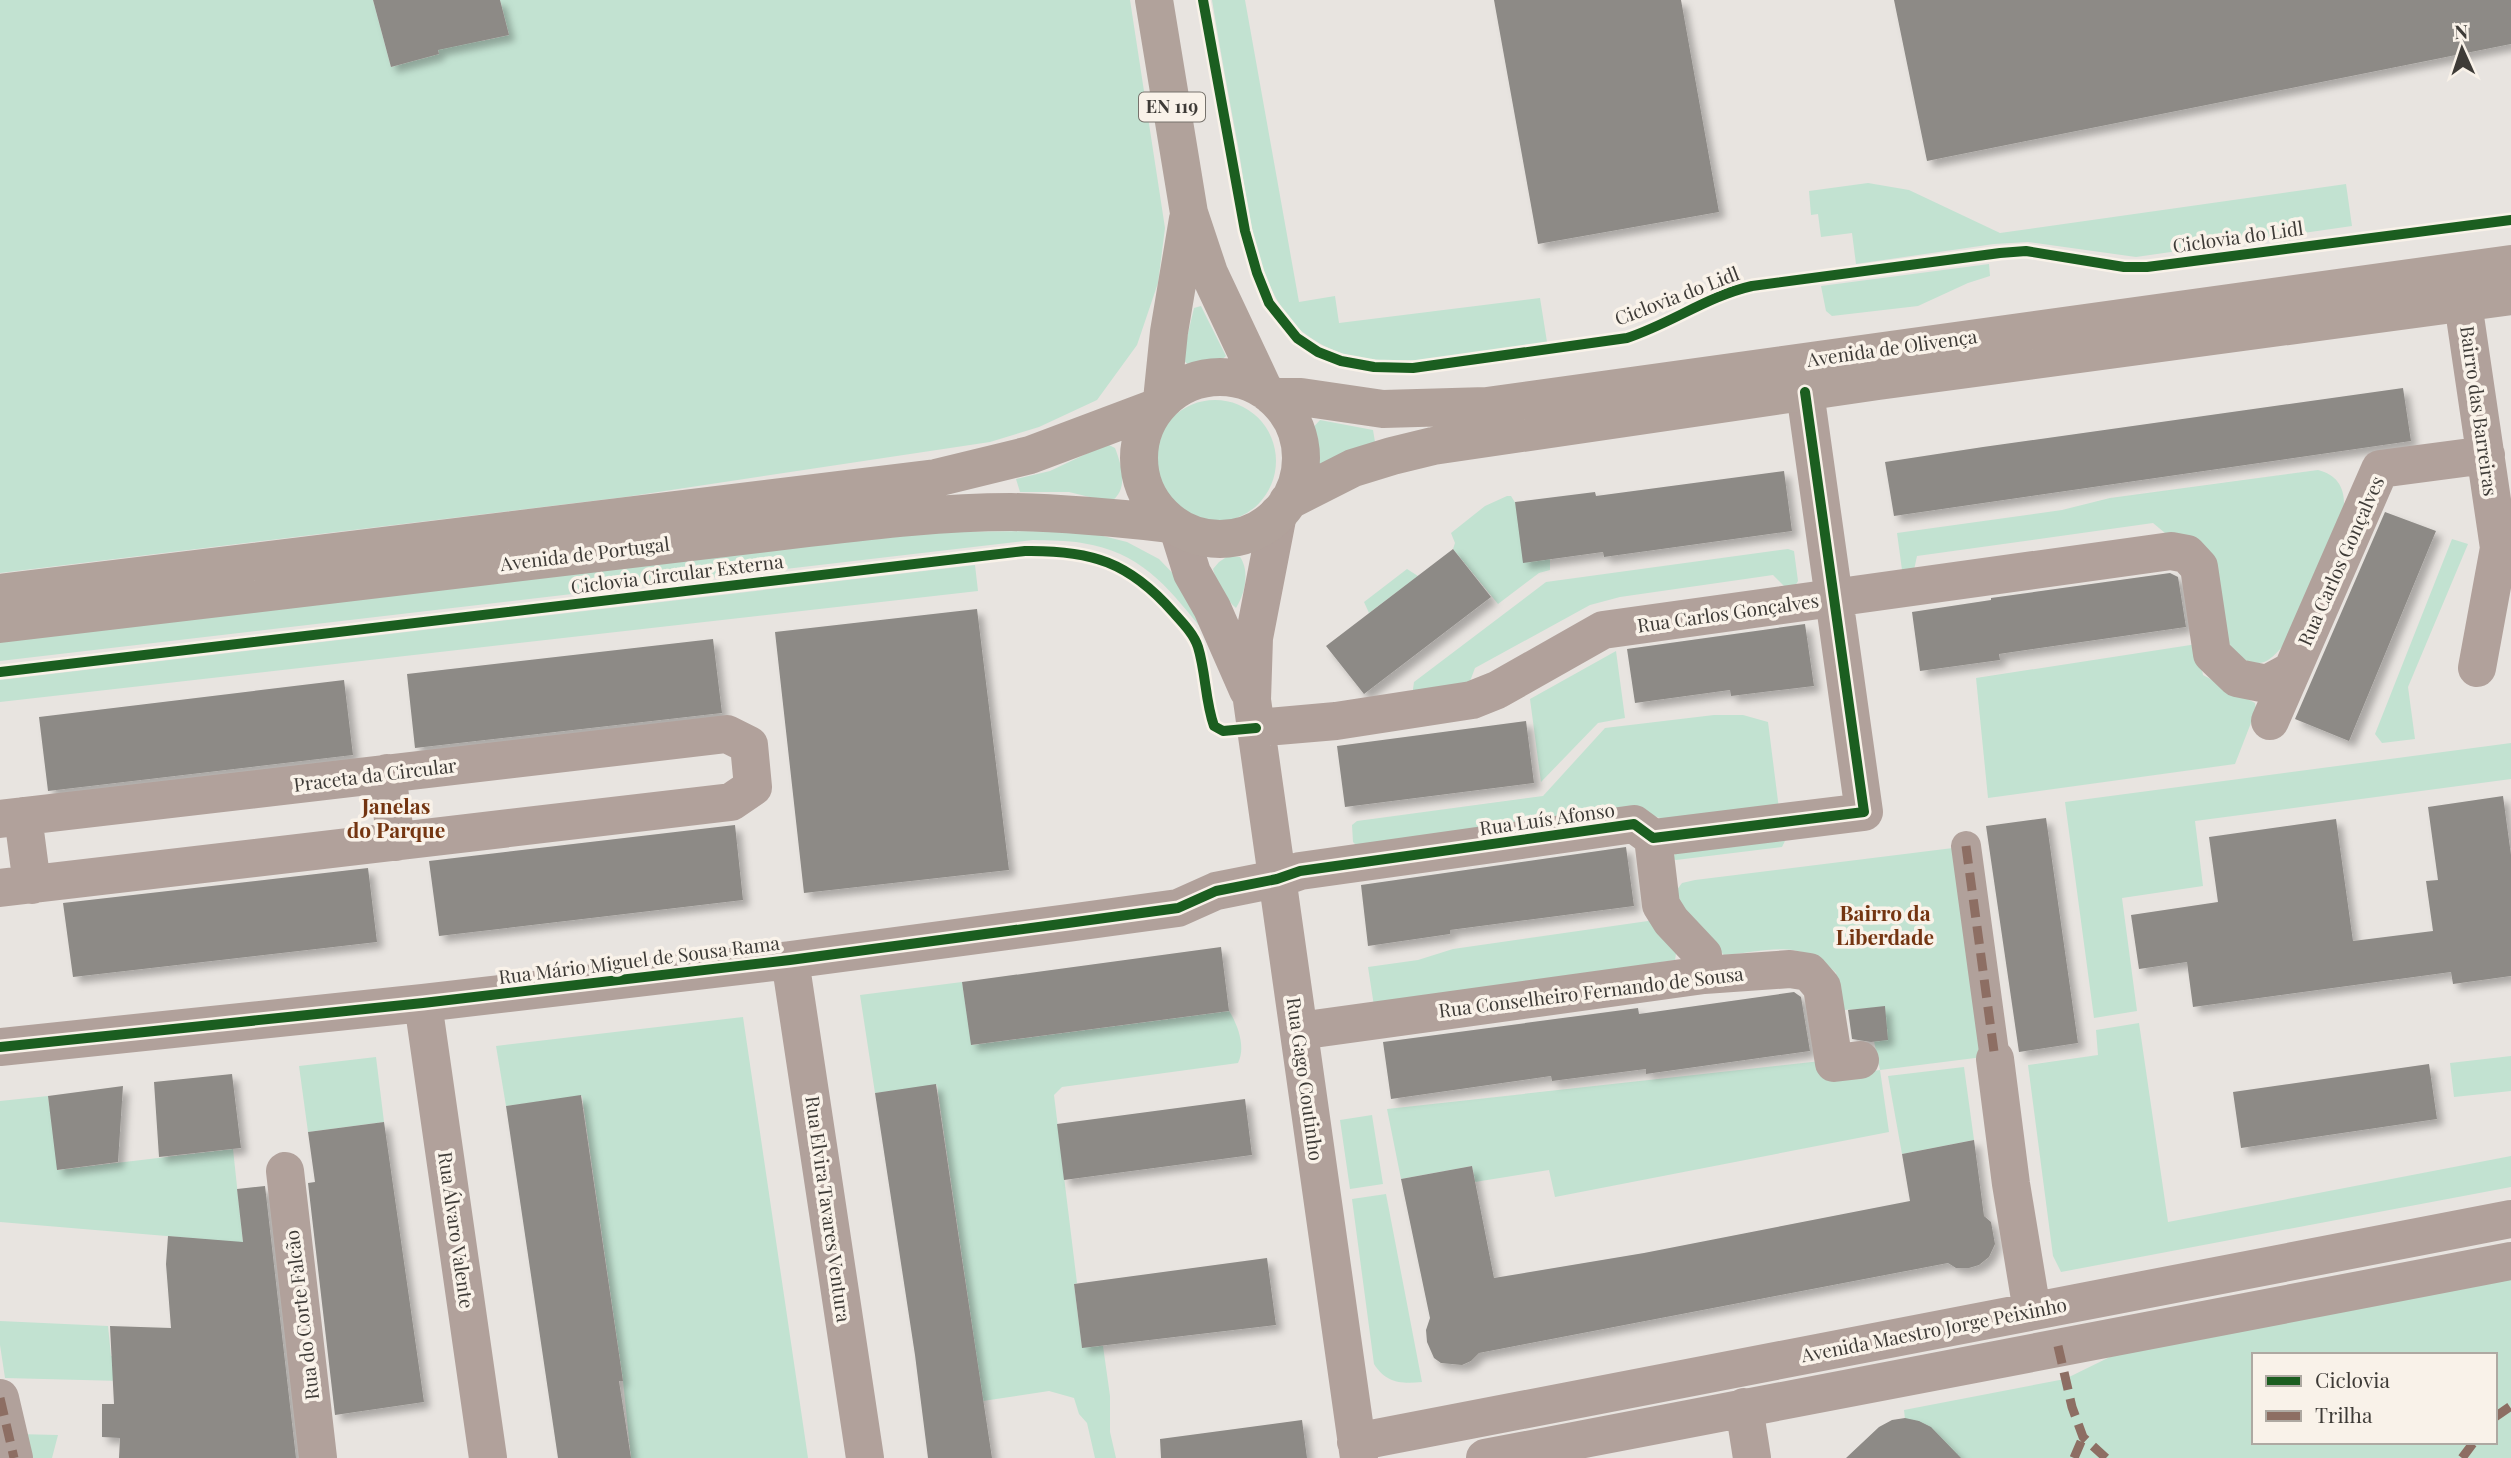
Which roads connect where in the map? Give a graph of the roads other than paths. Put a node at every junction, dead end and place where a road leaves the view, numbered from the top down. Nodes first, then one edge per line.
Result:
1 (1154, 0) edge
2 (1189, 213) junction
3 (2511, 264) edge
4 (2511, 296) edge
5 (2463, 303) junction
6 (1805, 392) junction
7 (1268, 394) junction
8 (1159, 404) junction
9 (2486, 455) junction
10 (1283, 508) junction
11 (1175, 526) junction
12 (2505, 551) edge
13 (0, 593) edge
14 (1834, 598) junction
15 (0, 624) edge
16 (2477, 668) dead end
17 (2291, 671) junction
18 (1254, 714) junction
19 (2270, 721) dead end
20 (387, 773) junction
21 (12, 818) edge
22 (1653, 838) junction
23 (396, 842) junction
24 (1966, 846) dead end
25 (1277, 879) junction
26 (16, 886) edge
27 (790, 960) junction
28 (1704, 975) junction
29 (423, 1003) junction
30 (1299, 1031) junction
31 (0, 1047) edge
32 (1860, 1059) dead end
33 (1995, 1059) joint
34 (285, 1171) dead end
35 (2511, 1219) edge
36 (2511, 1261) edge
37 (2032, 1311) junction
38 (0, 1398) edge
39 (1744, 1407) junction
40 (1358, 1450) edge
41 (13, 1458) edge
42 (318, 1458) edge
43 (488, 1458) edge
44 (865, 1458) edge
45 (1485, 1458) edge
46 (1752, 1458) edge

1 - 2 main road, EN 119
2 - 7 main road, EN 119
2 - 8 main road, EN 119
3 - 7 main road, Avenida de Olivença
4 - 5 main road, Avenida de Olivença
5 - 6 main road, Avenida de Olivença
5 - 9 street, Bairro das Barreiras
6 - 10 main road, Avenida de Olivença
6 - 14 street
7 - 8 main road
7 - 10 main road
8 - 11 main road
8 - 13 main road, Avenida de Portugal
9 - 12 street, Bairro das Barreiras
9 - 17 street, Rua Carlos Gonçalves
10 - 11 main road
10 - 18 street, Rua Gago Coutinho
11 - 15 main road, Avenida de Portugal
11 - 18 street, Rua Gago Coutinho
12 - 16 street, Bairro das Barreiras
14 - 17 street, Rua Carlos Gonçalves
14 - 18 street, Rua Carlos Gonçalves
14 - 22 street, Rua Luís Afonso
17 - 19 street, Rua Carlos Gonçalves
18 - 25 street, Rua Gago Coutinho
20 - 21 street, Praceta da Circular
20 - 23 street
20 - 23 street, Praceta da Circular
21 - 26 street
22 - 25 street, Rua Luís Afonso
22 - 28 street
23 - 26 street
24 - 33 street
25 - 27 street, Rua Mário Miguel de Sousa Rama
25 - 30 street, Rua Gago Coutinho
27 - 29 street, Rua Mário Miguel de Sousa Rama
27 - 44 street, Rua Elvira Tavares Ventura
28 - 30 street, Rua Conselheiro Fernando de Sousa
28 - 32 street, Rua Conselheiro Fernando de Sousa
29 - 31 street, Rua Mário Miguel de Sousa Rama
29 - 43 street, Rua Álvaro Valente
30 - 40 street, Rua Gago Coutinho
33 - 37 street
34 - 42 street, Rua do Corte Falcão
35 - 37 street, Avenida Maestro Jorge Peixinho
36 - 39 street, Avenida Maestro Jorge Peixinho
37 - 40 street, Avenida Maestro Jorge Peixinho
38 - 41 street
39 - 45 street, Avenida Maestro Jorge Peixinho
39 - 46 street

